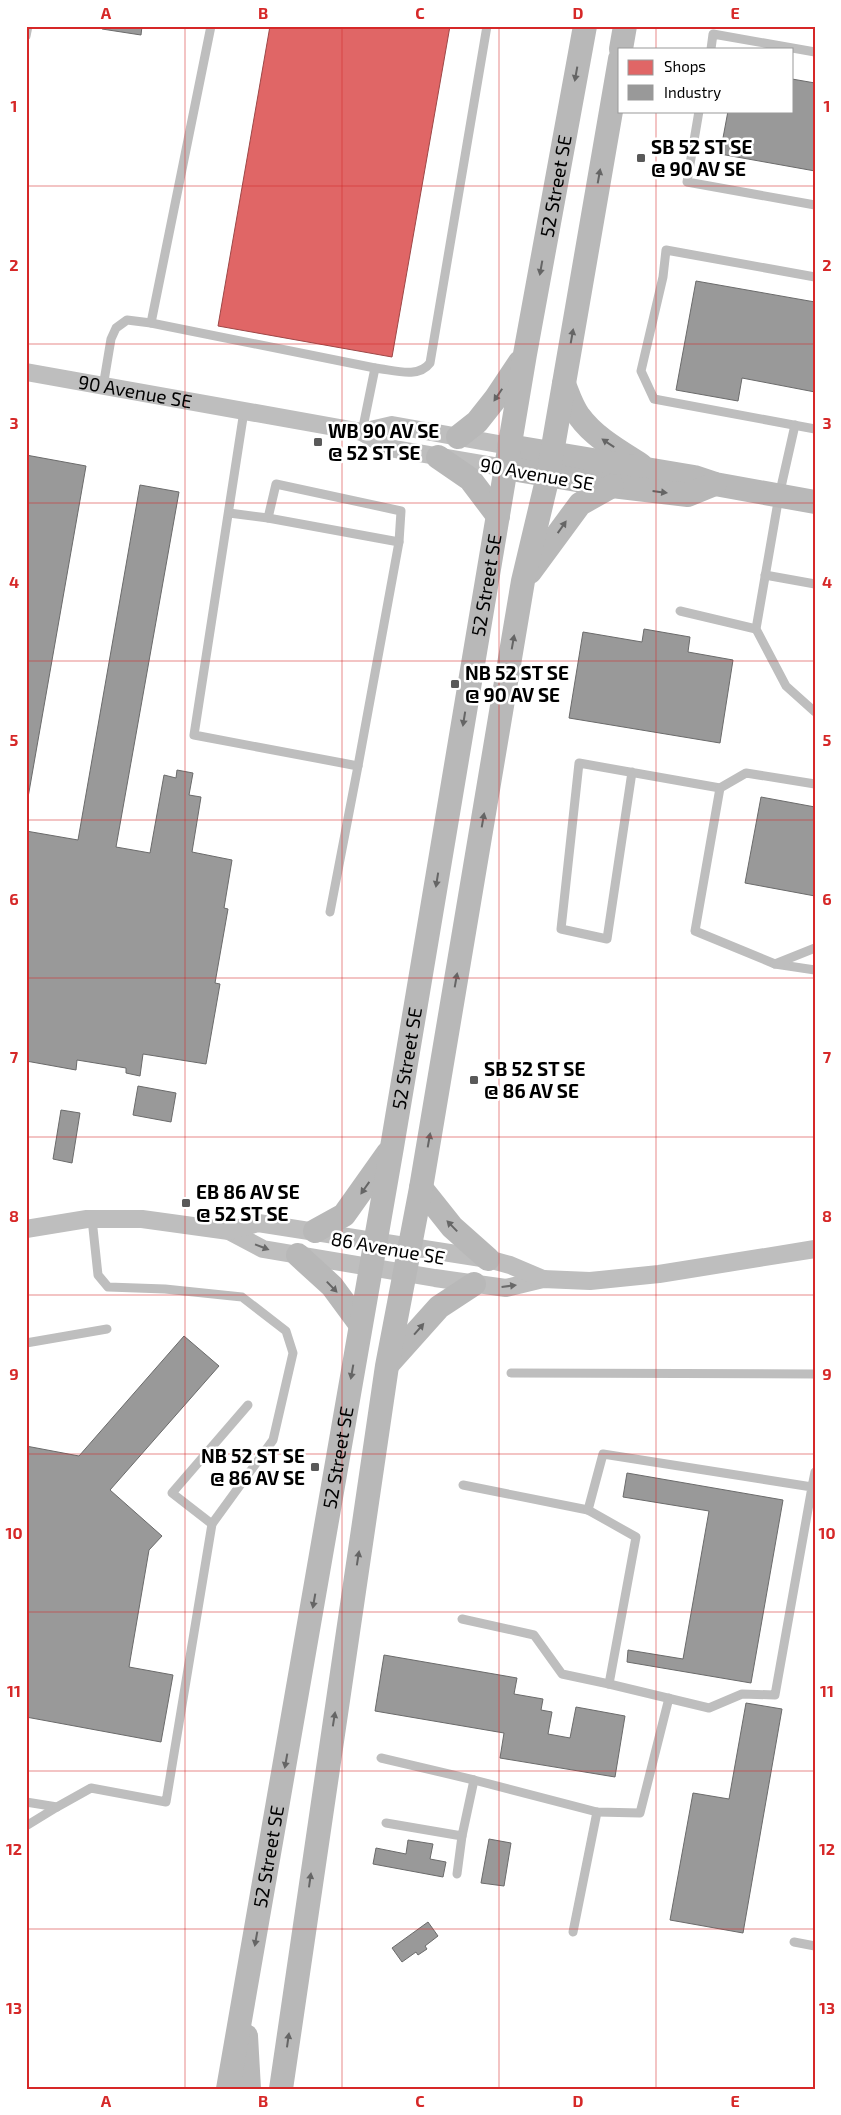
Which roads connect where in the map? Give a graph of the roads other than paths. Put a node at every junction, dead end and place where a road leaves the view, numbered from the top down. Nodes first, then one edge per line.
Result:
1 (28, 26) edge
2 (211, 26) edge
3 (487, 26) edge
4 (585, 26) edge
5 (625, 26) edge
6 (26, 36) edge
7 (621, 48) edge
8 (711, 48) edge
9 (792, 48) edge
10 (794, 48) edge
11 (815, 52) edge
12 (618, 70) edge
13 (700, 112) edge
14 (815, 205) edge
15 (815, 277) edge
16 (151, 323) junction
17 (525, 354) junction
18 (375, 368) junction
19 (26, 372) edge
20 (564, 384) junction
21 (103, 386) junction
22 (244, 411) junction
23 (795, 426) junction
24 (815, 429) edge
25 (362, 432) junction
26 (458, 436) junction
27 (438, 457) junction
28 (508, 457) junction
29 (550, 465) junction
30 (648, 470) junction
31 (715, 484) junction
32 (612, 486) junction
33 (779, 496) junction
34 (815, 502) edge
35 (229, 513) junction
36 (498, 516) junction
37 (268, 518) junction
38 (399, 542) junction
39 (765, 575) junction
40 (523, 581) junction
41 (815, 584) edge
42 (680, 610) dead end
43 (756, 628) junction
44 (815, 712) edge
45 (358, 766) junction
46 (632, 772) junction
47 (815, 784) edge
48 (720, 788) junction
49 (330, 912) dead end
50 (815, 948) edge
51 (775, 964) junction
52 (815, 970) edge
53 (392, 1148) junction
54 (421, 1188) junction
55 (92, 1219) junction
56 (26, 1229) edge
57 (229, 1231) junction
58 (315, 1231) junction
59 (376, 1242) junction
60 (409, 1248) junction
61 (815, 1250) edge
62 (298, 1255) junction
63 (488, 1259) junction
64 (371, 1267) junction
65 (405, 1273) junction
66 (543, 1279) junction
67 (474, 1284) junction
68 (360, 1324) junction
69 (107, 1329) dead end
70 (26, 1343) edge
71 (387, 1366) junction
72 (511, 1373) dead end
73 (815, 1374) edge
74 (248, 1405) dead end
75 (815, 1472) edge
76 (463, 1485) dead end
77 (812, 1487) junction
78 (588, 1510) junction
79 (212, 1524) junction
80 (462, 1619) dead end
81 (609, 1684) junction
82 (669, 1698) junction
83 (381, 1758) dead end
84 (474, 1780) junction
85 (26, 1802) edge
86 (57, 1807) junction
87 (597, 1812) junction
88 (386, 1823) dead end
89 (26, 1826) edge
90 (462, 1836) junction
91 (457, 1874) dead end
92 (573, 1932) dead end
93 (794, 1942) dead end
94 (815, 1946) edge
95 (244, 2007) junction
96 (228, 2089) edge
97 (250, 2089) edge
98 (281, 2089) edge

1 - 6 lane
2 - 16 lane
3 - 18 lane
4 -> 17 main road, 52 Street SE
5 - 7 main road
8 - 9 lane
10 - 11 lane
20 -> 12 main road, 52 Street SE
13 - 14 lane
15 - 23 lane
16 - 18 lane
16 - 21 lane
17 -> 26 main road
17 - 28 main road, 52 Street SE
18 - 25 lane
19 - 21 street, 90 Avenue SE
20 - 29 main road, 52 Street SE
30 -> 20 main road
21 - 22 street, 90 Avenue SE
22 - 25 street, 90 Avenue SE
22 - 35 lane
23 - 24 lane
23 - 33 lane
25 - 26 street, 90 Avenue SE
25 - 27 street, 90 Avenue SE
26 - 28 street, 90 Avenue SE
27 - 28 street, 90 Avenue SE
27 - 36 main road
28 - 29 main road, 90 Avenue SE
28 - 36 main road, 52 Street SE
29 - 30 main road, 90 Avenue SE
29 - 32 main road, 90 Avenue SE
29 - 40 main road, 52 Street SE
30 - 31 main road, 90 Avenue SE
32 -> 31 main road, 90 Avenue SE
31 - 33 main road, 90 Avenue SE
40 -> 32 main road
33 - 34 main road, 90 Avenue SE
33 - 39 lane
35 - 37 lane
35 - 45 lane
36 -> 53 main road, 52 Street SE
37 - 38 lane
37 - 38 lane
38 - 45 lane
39 - 41 lane
39 - 43 lane
54 -> 40 main road, 52 Street SE
42 - 43 lane
43 - 44 lane
45 - 49 lane
46 - 46 lane
46 - 48 lane
47 - 48 lane
48 - 51 lane
50 - 51 lane
51 - 52 lane
53 -> 58 main road
53 - 59 main road, 52 Street SE
54 - 60 main road, 52 Street SE
63 -> 54 main road
55 - 56 street, 86 Avenue SE
55 - 57 street, 86 Avenue SE
55 - 79 lane
57 - 58 street, 86 Avenue SE
57 -> 62 street, 86 Avenue SE
58 - 59 street, 86 Avenue SE
59 - 60 street, 86 Avenue SE
59 - 64 main road, 52 Street SE
60 - 63 street, 86 Avenue SE
60 - 65 main road, 52 Street SE
61 - 66 street, 86 Avenue SE
62 - 64 street, 86 Avenue SE
62 -> 68 main road
63 - 66 street, 86 Avenue SE
64 - 65 street, 86 Avenue SE
64 - 68 main road, 52 Street SE
65 - 67 street, 86 Avenue SE
65 - 71 main road, 52 Street SE
67 -> 66 street, 86 Avenue SE
71 -> 67 main road
68 -> 95 main road, 52 Street SE
69 - 70 lane
98 -> 71 main road, 52 Street SE
72 - 73 lane
74 - 79 lane
75 - 77 lane
76 - 78 lane
77 - 78 lane
77 - 82 lane
78 - 81 lane
79 - 86 lane
80 - 81 lane
81 - 82 lane
82 - 87 lane
83 - 84 lane
84 - 87 lane
84 - 90 lane
85 - 86 lane
86 - 89 lane
87 - 92 lane
88 - 90 lane
90 - 91 lane
93 - 94 lane
95 - 96 main road, 52 Street SE
95 - 97 main road

